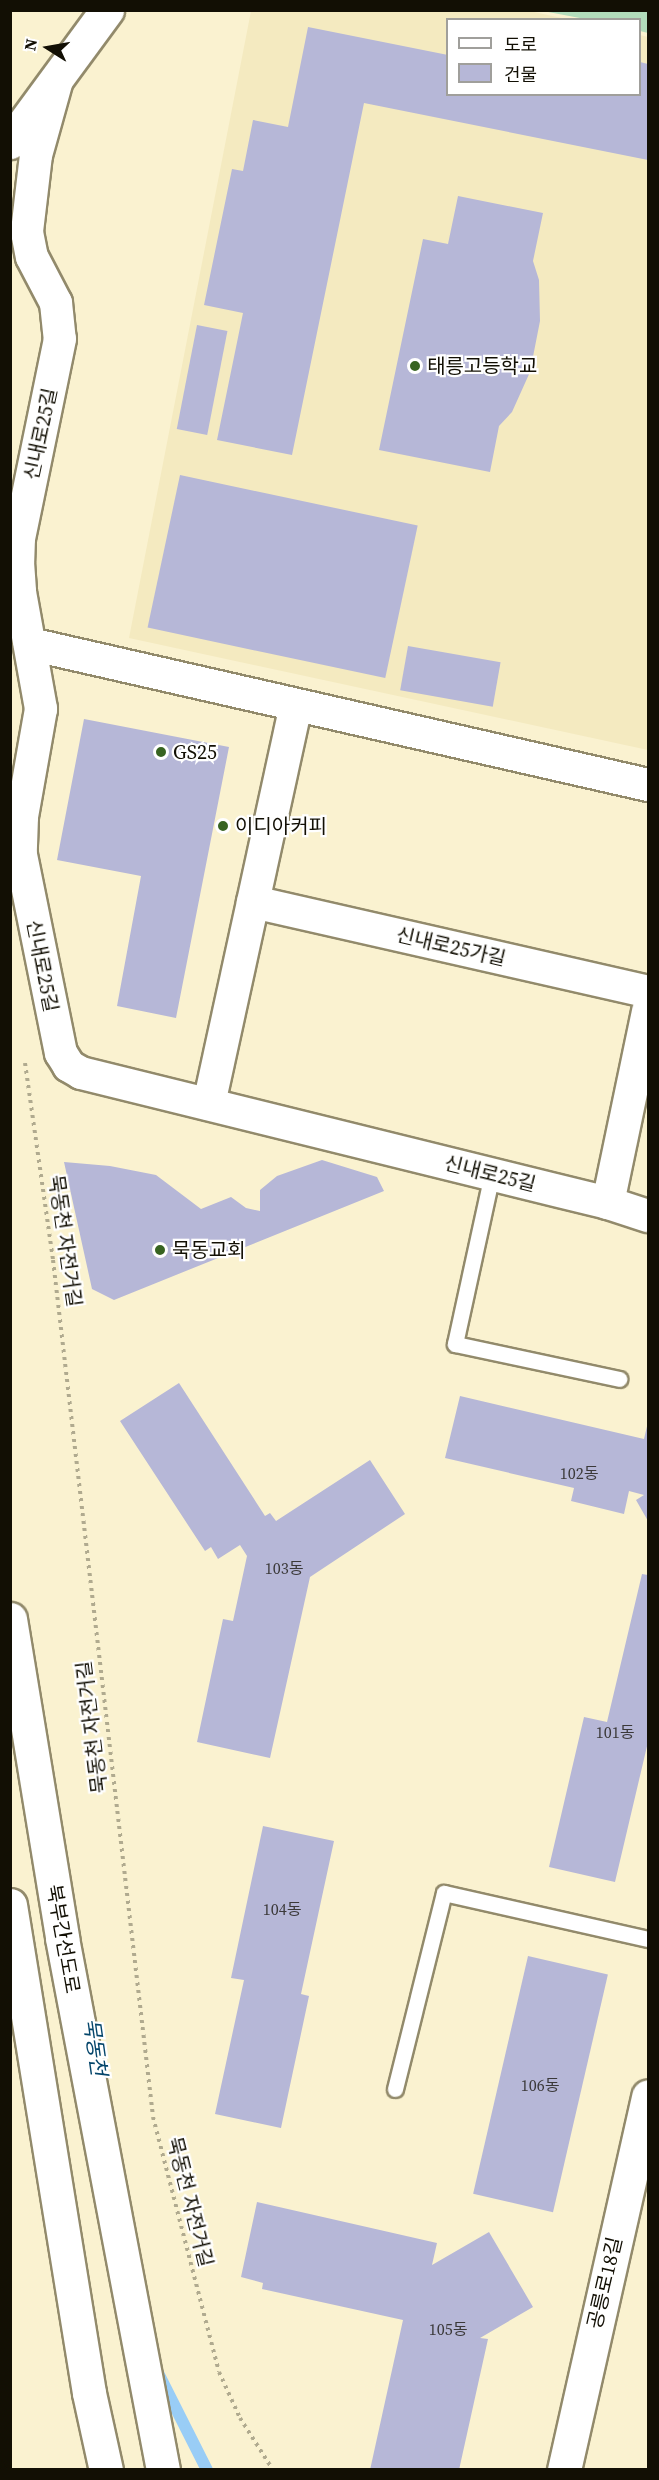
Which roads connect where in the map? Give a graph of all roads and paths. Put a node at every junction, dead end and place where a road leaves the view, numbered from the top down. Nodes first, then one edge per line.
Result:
1 (107, 10) edge
2 (58, 77) junction
3 (10, 142) edge
4 (10, 264) edge
5 (42, 275) junction
6 (30, 644) junction
7 (296, 705) junction
8 (648, 784) edge
9 (253, 902) junction
10 (648, 992) edge
11 (648, 1011) edge
12 (24, 1054) dead end
13 (209, 1104) junction
14 (492, 1174) junction
15 (608, 1203) junction
16 (648, 1216) edge
17 (619, 1379) dead end
18 (10, 1619) edge
19 (10, 1905) edge
20 (648, 1939) edge
21 (395, 2089) dead end
22 (648, 2096) edge
23 (106, 2469) edge
24 (163, 2469) edge
25 (273, 2469) edge
26 (564, 2469) edge

1 - 2 main road
2 - 3 main road
2 - 5 street, 신내로25길
4 - 5 street
5 - 6 street, 신내로25길
6 - 7 street
6 - 13 street, 신내로25길
7 - 8 street
7 - 9 street
9 - 10 street, 신내로25가길
9 - 13 street
11 - 15 street
12 - 25 path, 묵동천 자전거길
13 - 14 street, 신내로25길
14 - 15 street, 신내로25길
14 - 17 lane
15 - 16 street, 신내로25길
18 - 24 main road, 북부간선도로
19 - 23 main road
20 - 21 lane
22 - 26 main road, 공릉로18길

